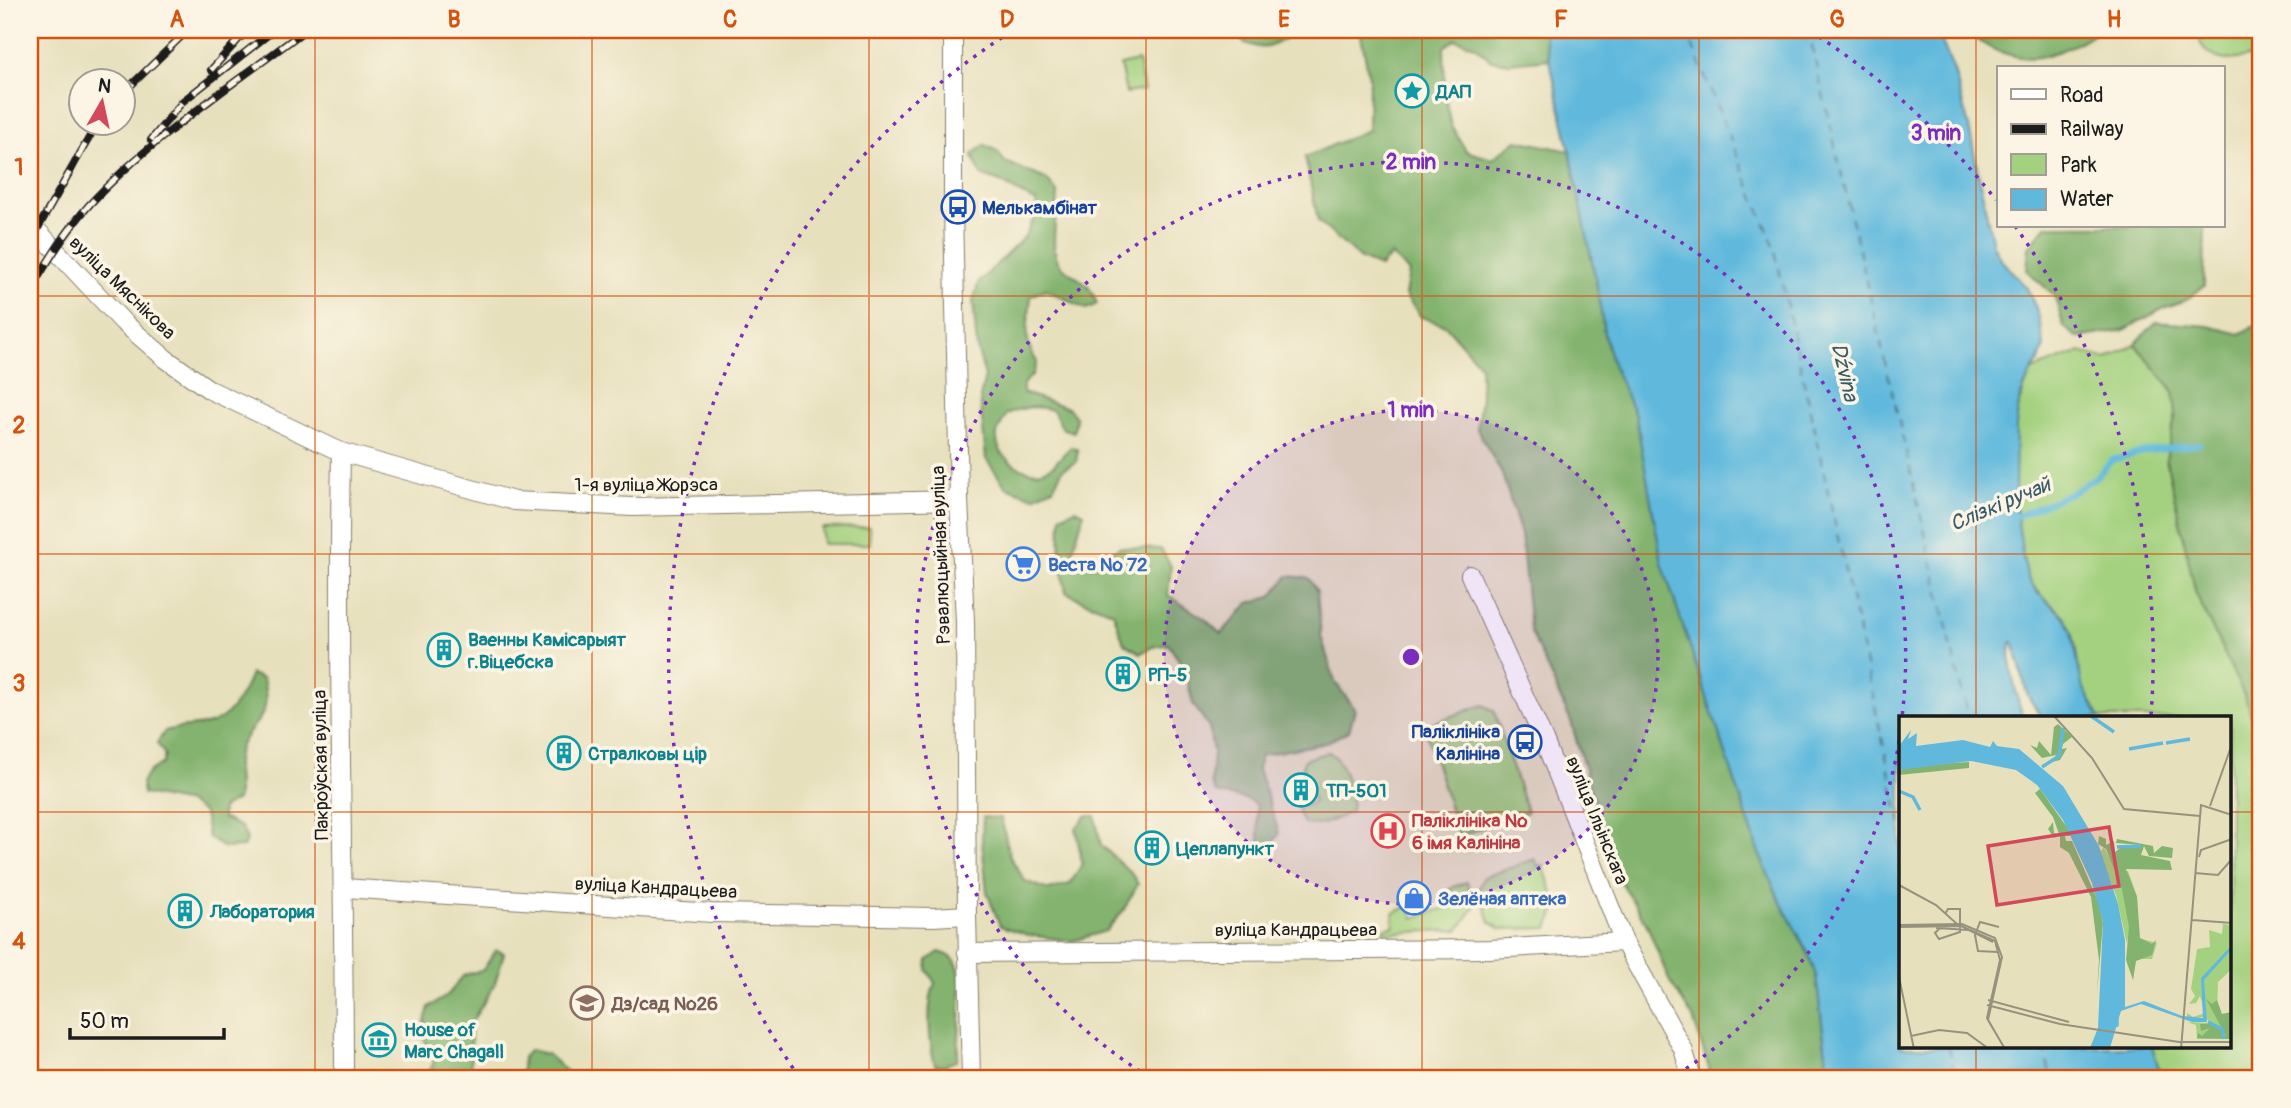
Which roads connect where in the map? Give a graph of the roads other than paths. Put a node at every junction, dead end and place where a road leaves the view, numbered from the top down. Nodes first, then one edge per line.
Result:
1 (953, 30) edge
2 (30, 223) edge
3 (341, 452) junction
4 (959, 500) junction
5 (1470, 575) dead end
6 (344, 888) junction
7 (967, 915) junction
8 (1624, 942) junction
9 (967, 953) junction
10 (344, 1078) edge
11 (971, 1078) edge
12 (1692, 1078) edge

1 - 4 street, Рэвалюцыйная вуліца
2 - 3 street, вуліца Мяснікова
3 - 4 street, 1-я вуліца Жорэса
3 - 6 street, Пакроўская вуліца
4 - 7 street, Рэвалюцыйная вуліца
5 - 8 street, вуліца Ільінскага
6 - 7 street, вуліца Кандрацьева
6 - 10 street, Пакроўская вуліца
7 - 9 street, Рэвалюцыйная вуліца
8 - 9 street, вуліца Кандрацьева
8 - 12 street, вуліца Ільінскага
9 - 11 street, Рэвалюцыйная вуліца

